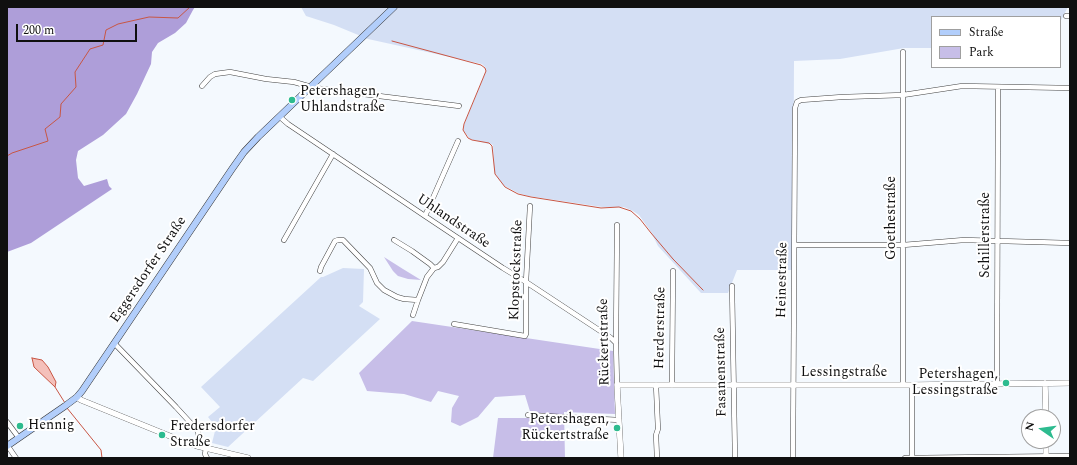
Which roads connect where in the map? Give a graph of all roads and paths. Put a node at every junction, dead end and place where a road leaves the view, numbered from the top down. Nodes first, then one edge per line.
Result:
1 (394, 7) edge
2 (903, 52) dead end
3 (202, 86) dead end
4 (311, 87) junction
5 (998, 87) junction
6 (1070, 88) edge
7 (903, 95) junction
8 (459, 106) dead end
9 (280, 117) junction
10 (458, 141) dead end
11 (333, 154) junction
12 (530, 206) dead end
13 (425, 216) junction
14 (617, 225) dead end
15 (458, 238) junction
16 (284, 240) dead end
17 (394, 240) dead end
18 (997, 241) junction
19 (1070, 243) edge
20 (794, 245) junction
21 (903, 245) junction
22 (434, 268) junction
23 (673, 271) dead end
24 (320, 272) dead end
25 (526, 282) junction
26 (732, 286) dead end
27 (418, 300) junction
28 (413, 315) dead end
29 (454, 324) dead end
30 (114, 343) junction
31 (616, 343) junction
32 (1045, 383) junction
33 (1070, 383) edge
34 (903, 384) junction
35 (997, 384) junction
36 (617, 385) junction
37 (656, 385) junction
38 (672, 385) junction
39 (733, 385) junction
40 (793, 385) junction
41 (912, 385) junction
42 (77, 396) junction
43 (1046, 409) edge
44 (528, 415) dead end
45 (619, 420) junction
46 (7, 422) edge
47 (19, 438) junction
48 (7, 446) edge
49 (197, 446) junction
50 (206, 448) junction
51 (1070, 456) edge
52 (1046, 457) edge
53 (16, 458) edge
54 (207, 458) edge
55 (248, 458) edge
56 (621, 458) edge
57 (657, 458) edge
58 (735, 458) edge
59 (793, 458) edge
60 (905, 458) edge
61 (912, 458) edge
62 (950, 458) edge

1 - 4 main road, Eggersdorfer Straße
2 - 7 street, Goethestraße
3 - 4 street
4 - 8 street
4 - 9 main road, Eggersdorfer Straße
5 - 6 street
5 - 7 street
5 - 18 street, Schillerstraße
7 - 20 street, Heinestraße
7 - 21 street, Goethestraße
9 - 11 street, Uhlandstraße
9 - 30 main road, Eggersdorfer Straße
10 - 13 street
11 - 13 street, Uhlandstraße
11 - 16 street
12 - 25 street, Klopstockstraße
13 - 15 street, Uhlandstraße
14 - 31 street, Rückertstraße
15 - 22 street
15 - 25 street, Uhlandstraße
17 - 22 street
18 - 19 street
18 - 21 street
18 - 35 street, Schillerstraße
20 - 21 street
20 - 40 street, Heinestraße
21 - 34 street, Goethestraße
22 - 27 street
23 - 38 street, Herderstraße
24 - 27 street
25 - 29 street, Klopstockstraße
25 - 31 street, Uhlandstraße
26 - 39 street, Fasanenstraße
27 - 28 street
30 - 42 main road, Eggersdorfer Straße
30 - 49 street
31 - 36 street, Rückertstraße
32 - 33 street, Lessingstraße
32 - 35 street, Lessingstraße
32 - 43 street
34 - 40 street, Lessingstraße
34 - 41 street, Lessingstraße
35 - 41 street, Lessingstraße
36 - 37 street, Lessingstraße
36 - 45 street, Rückertstraße
37 - 38 street, Lessingstraße
37 - 57 street
38 - 39 street, Lessingstraße
39 - 40 street, Lessingstraße
39 - 58 street, Fasanenstraße
40 - 59 street, Heinestraße
41 - 61 street
42 - 47 main road, Eggersdorfer Straße
42 - 49 street
44 - 45 street
45 - 56 street, Rückertstraße
46 - 47 street
47 - 48 main road, Eggersdorfer Straße
48 - 53 street
49 - 50 street
50 - 54 street
50 - 55 street
51 - 52 street
52 - 62 street
60 - 61 street
61 - 62 street

